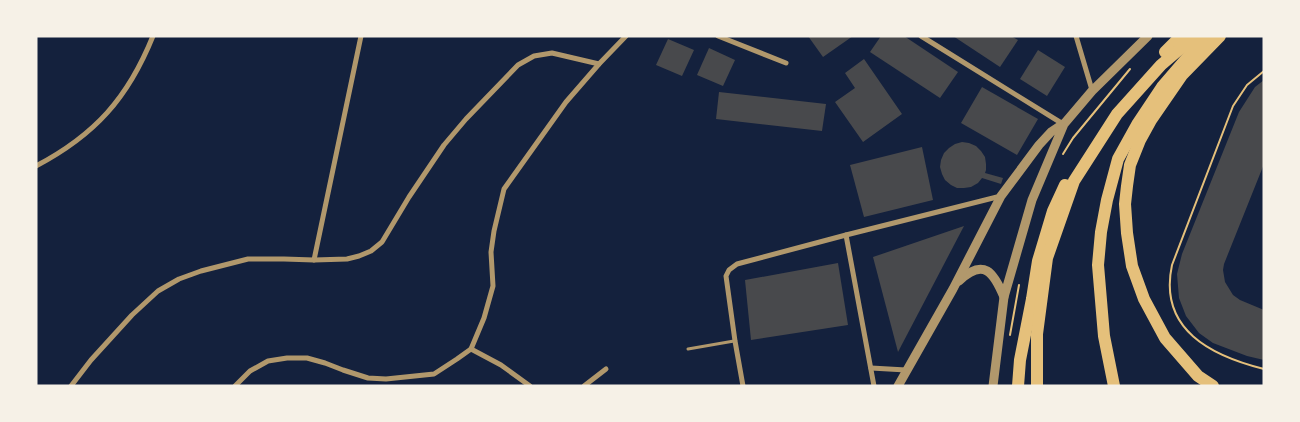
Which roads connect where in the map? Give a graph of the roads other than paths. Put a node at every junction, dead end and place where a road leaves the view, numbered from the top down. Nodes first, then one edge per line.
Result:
1 (153, 36) edge
2 (360, 36) edge
3 (626, 36) edge
4 (718, 36) edge
5 (921, 36) edge
6 (1076, 36) edge
7 (1148, 36) edge
8 (1181, 36) edge
9 (1195, 36) edge
10 (1206, 36) edge
11 (1220, 36) edge
12 (599, 64) junction
13 (786, 64) dead end
14 (1092, 91) junction
15 (1064, 124) junction
16 (36, 166) edge
17 (1002, 196) junction
18 (846, 235) junction
19 (314, 260) junction
20 (953, 289) junction
21 (1004, 297) junction
22 (735, 341) junction
23 (471, 349) junction
24 (688, 349) dead end
25 (871, 368) junction
26 (606, 370) dead end
27 (906, 370) junction
28 (71, 386) edge
29 (235, 386) edge
30 (530, 386) edge
31 (584, 386) edge
32 (743, 386) edge
33 (874, 386) edge
34 (898, 386) edge
35 (993, 386) edge
36 (1018, 386) edge
37 (1037, 386) edge
38 (1114, 386) edge
39 (1213, 386) edge

1 - 16 street
2 - 19 street
3 - 12 street
4 - 13 street
5 - 15 street
6 - 14 street
7 - 14 street
8 - 36 highway
9 - 37 highway
10 - 38 highway
11 - 39 highway
12 - 19 street
12 - 23 street
14 - 15 street
15 - 17 street
15 - 21 street
17 - 18 street
17 - 20 street
18 - 22 street
18 - 25 street
19 - 28 street
20 - 21 street
20 - 27 street
21 - 35 street
22 - 24 lane
22 - 32 street
23 - 29 street
23 - 30 street
25 - 27 street
25 - 33 street
26 - 31 street
27 - 34 street

